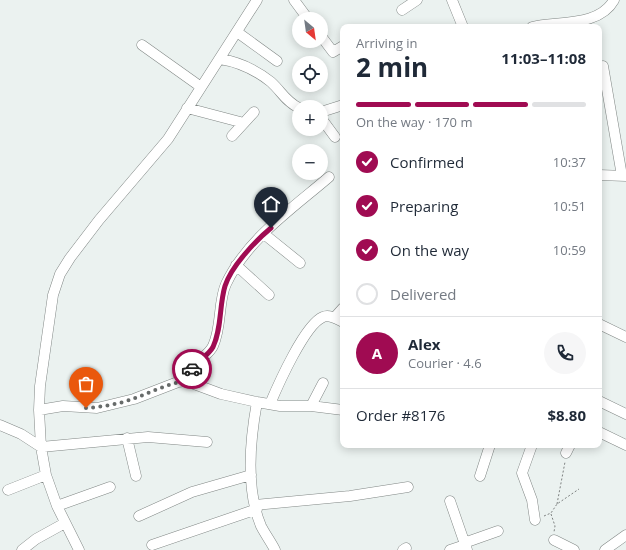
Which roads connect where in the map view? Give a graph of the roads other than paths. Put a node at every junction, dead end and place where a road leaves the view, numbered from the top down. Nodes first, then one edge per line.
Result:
1 (257, 0) edge
2 (294, 0) edge
3 (417, 0) edge
4 (452, 0) edge
5 (614, 0) edge
6 (402, 10) dead end
7 (303, 12) edge
8 (462, 24) edge
9 (544, 24) edge
10 (561, 24) edge
11 (561, 24) edge
12 (237, 32) junction
13 (142, 45) dead end
14 (328, 45) edge
15 (340, 48) edge
16 (220, 59) junction
17 (277, 61) dead end
18 (602, 66) edge
19 (201, 87) junction
20 (292, 104) edge
21 (340, 106) edge
22 (187, 108) junction
23 (328, 110) edge
24 (254, 112) dead end
25 (244, 123) junction
26 (328, 128) edge
27 (232, 136) dead end
28 (335, 137) dead end
29 (602, 175) edge
30 (624, 176) edge
31 (329, 177) dead end
32 (264, 234) junction
33 (300, 263) dead end
34 (236, 265) junction
35 (269, 295) dead end
36 (339, 320) edge
37 (602, 325) edge
38 (626, 337) edge
39 (186, 381) junction
40 (323, 383) dead end
41 (257, 402) junction
42 (602, 402) edge
43 (270, 404) junction
44 (311, 406) junction
45 (39, 410) junction
46 (340, 410) edge
47 (626, 414) edge
48 (0, 425) edge
49 (602, 433) edge
50 (127, 438) junction
51 (207, 442) dead end
52 (626, 445) edge
53 (41, 447) junction
54 (489, 448) edge
55 (531, 448) edge
56 (46, 475) junction
57 (251, 475) junction
58 (136, 476) dead end
59 (480, 476) dead end
60 (110, 487) dead end
61 (408, 487) dead end
62 (8, 490) dead end
63 (450, 501) dead end
64 (56, 506) junction
65 (256, 507) junction
66 (139, 516) dead end
67 (535, 520) dead end
68 (65, 523) junction
69 (498, 531) dead end
70 (626, 535) edge
71 (554, 540) road end
72 (152, 545) dead end
73 (465, 546) edge
74 (22, 550) edge
75 (79, 550) edge
76 (275, 550) edge
77 (450, 550) edge
78 (574, 550) edge
79 (605, 550) edge

1 - 12 street
2 - 7 street
3 - 6 street
4 - 8 street
5 - 10 street
9 - 11 street
12 - 16 street
12 - 17 street
13 - 19 street
14 - 15 street
16 - 19 street
16 - 20 street
18 - 30 street
19 - 22 street
21 - 23 street
22 - 25 street
22 - 45 street
24 - 25 street
25 - 27 street
26 - 28 street
29 - 30 street
31 - 32 street
32 - 33 street
32 - 34 street
34 - 35 street
34 - 39 street
36 - 43 street
37 - 38 street
39 - 41 street
39 - 45 street
40 - 44 street
41 - 43 street
41 - 57 street
42 - 47 street
43 - 44 street
44 - 46 street
45 - 53 street
48 - 53 street
49 - 52 street
50 - 51 street
50 - 53 street
50 - 58 street
53 - 56 street
54 - 59 street
55 - 67 street
56 - 62 street
56 - 64 street
57 - 65 street
57 - 66 street
60 - 64 street
61 - 65 street
63 - 73 street
64 - 68 street
65 - 72 street
65 - 76 street
68 - 74 street
68 - 75 street
69 - 73 street
70 - 79 street
71 - 78 street
73 - 77 street

